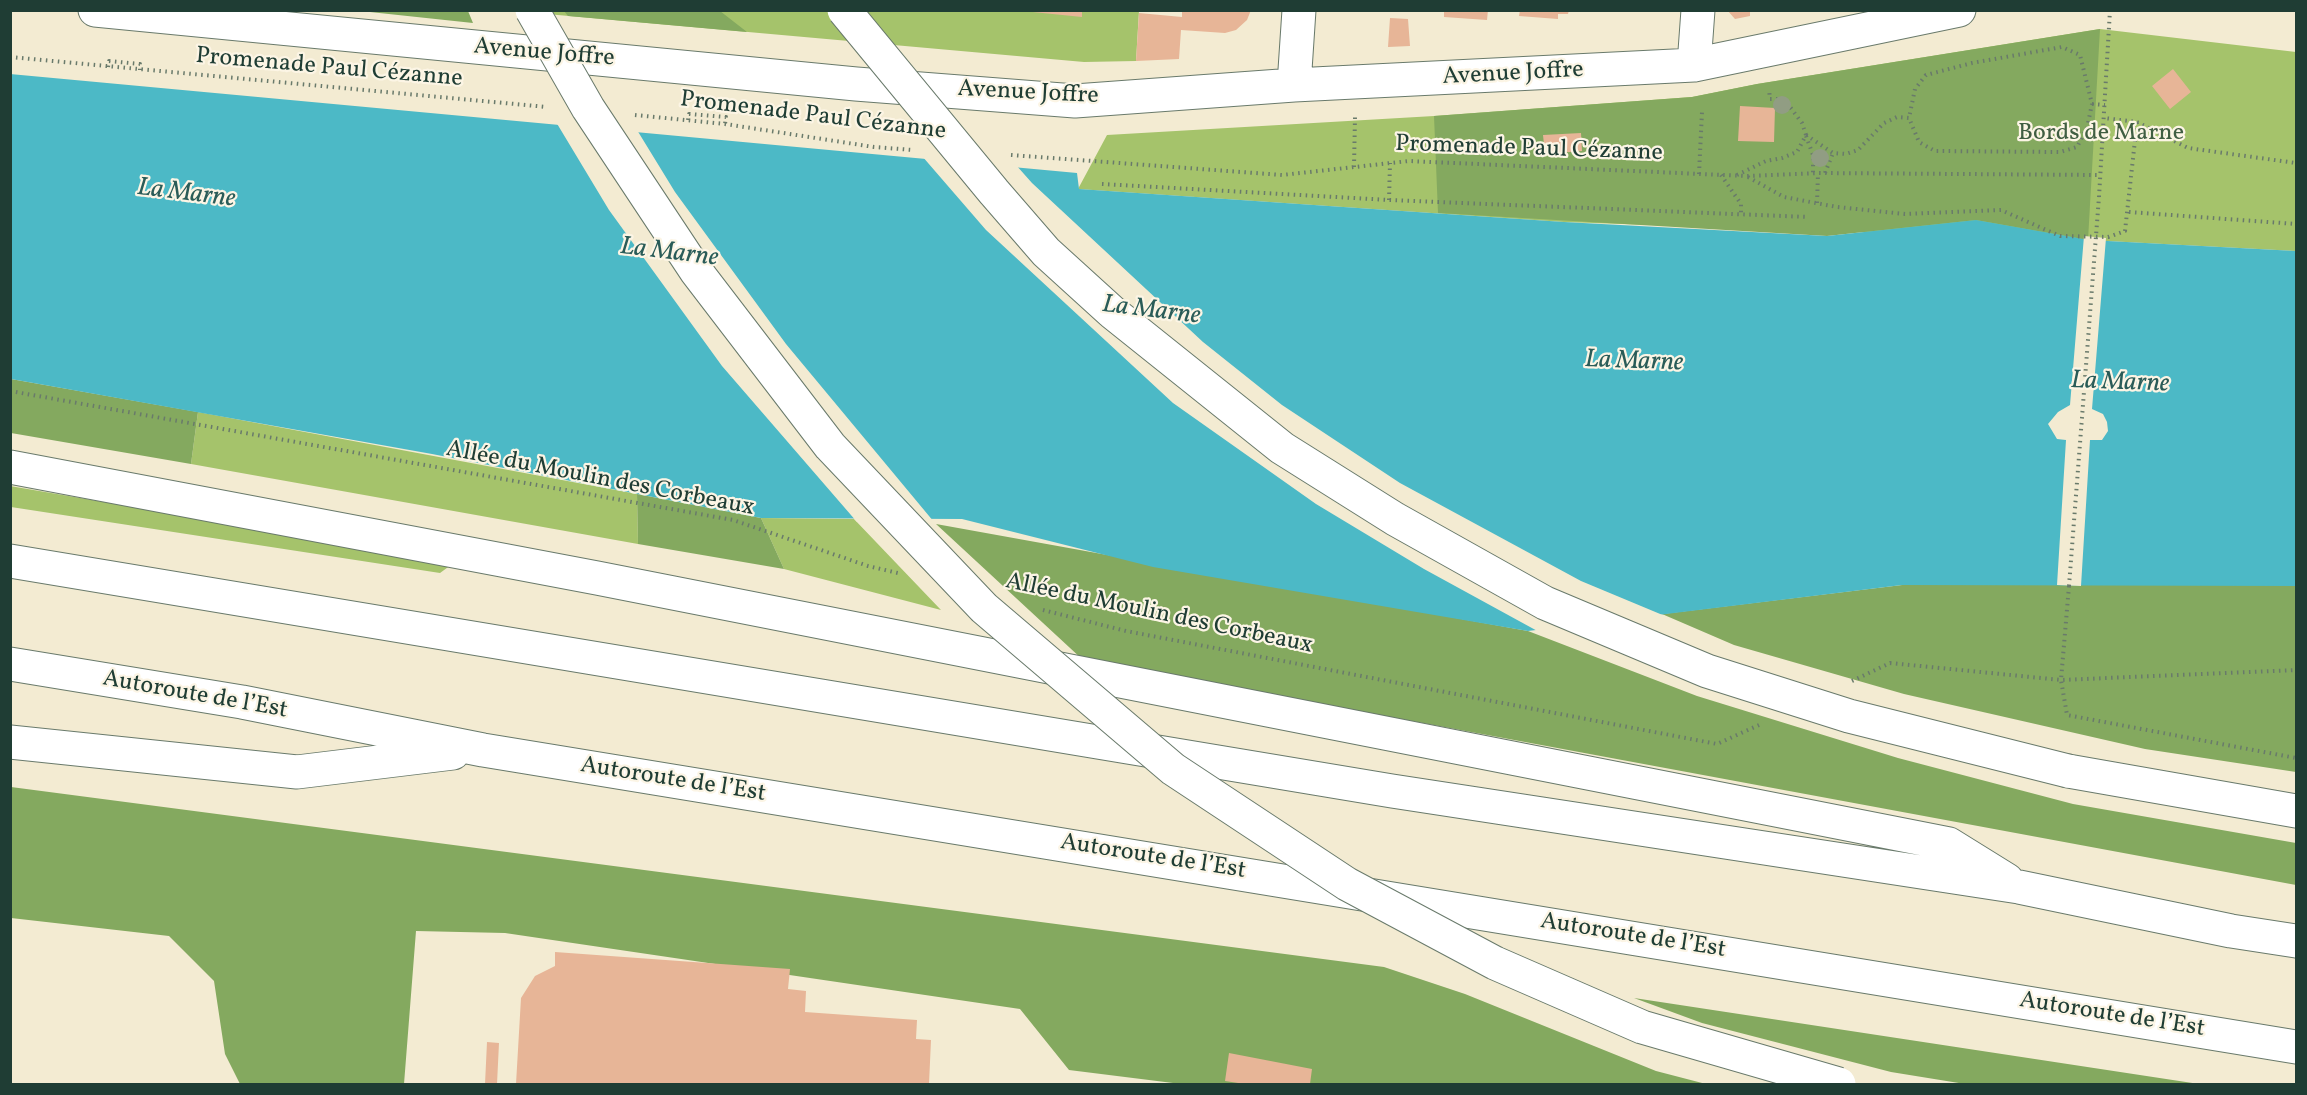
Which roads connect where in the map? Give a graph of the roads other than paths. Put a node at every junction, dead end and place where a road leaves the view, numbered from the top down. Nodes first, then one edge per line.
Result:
1 (532, 10) edge
2 (844, 10) edge
3 (1299, 10) edge
4 (1698, 10) edge
5 (1959, 10) edge
6 (106, 11) edge
7 (1694, 65) junction
8 (1294, 85) junction
9 (10, 467) edge
10 (10, 561) edge
11 (10, 664) edge
12 (10, 742) edge
13 (483, 750) junction
14 (2296, 811) edge
15 (2019, 887) junction
16 (2296, 941) edge
17 (2296, 1047) edge
18 (1839, 1084) edge

1 - 18 main road, bridge
2 - 14 main road, bridge
3 - 8 main road
4 - 7 main road
5 - 7 main road, Avenue Joffre
6 - 8 main road, Avenue Joffre
7 - 8 main road, Avenue Joffre
9 - 15 main road
10 - 15 main road
11 - 13 main road, Autoroute de l’Est
12 - 13 main road
13 - 17 main road, Autoroute de l’Est
15 - 16 main road

